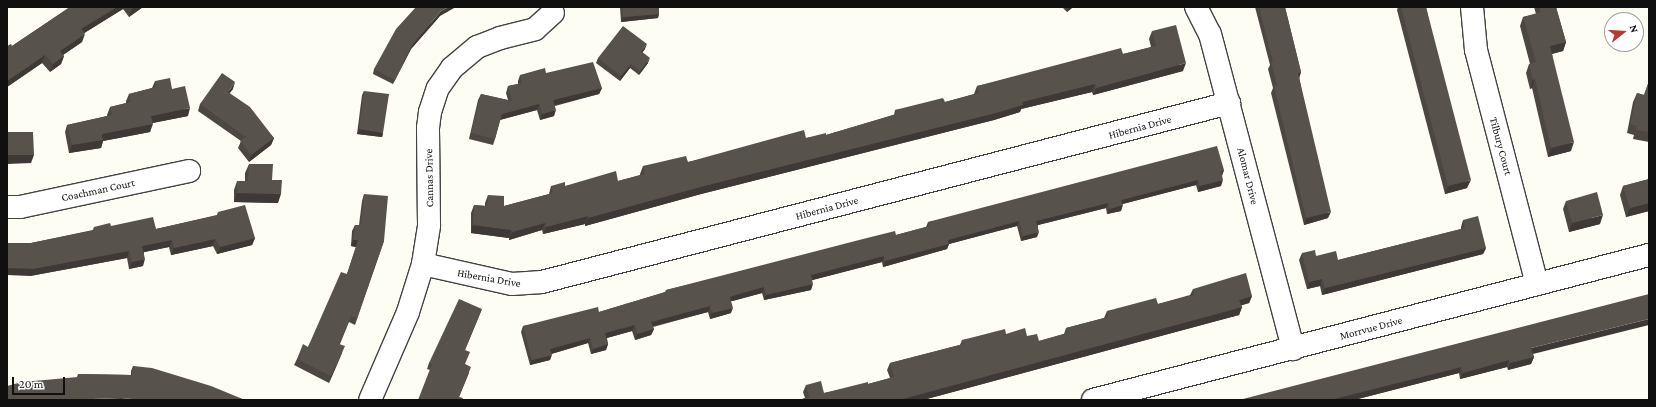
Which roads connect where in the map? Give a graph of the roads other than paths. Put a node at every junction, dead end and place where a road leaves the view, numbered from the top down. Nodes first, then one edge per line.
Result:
1 (1196, 7) edge
2 (1472, 7) edge
3 (553, 13) dead end
4 (1229, 104) junction
5 (190, 171) dead end
6 (7, 208) edge
7 (1649, 255) edge
8 (423, 264) junction
9 (1537, 284) junction
10 (1293, 349) junction
11 (370, 400) edge
12 (1094, 400) edge

1 - 4 street, Alomar Drive
2 - 9 street, Tilbury Court
3 - 8 street, Cannas Drive
4 - 8 street, Hibernia Drive
4 - 10 street, Alomar Drive
5 - 6 street, Coachman Court
7 - 9 street, Morrvue Drive
8 - 11 street, Cannas Drive
9 - 10 street, Morrvue Drive
10 - 12 street, Morrvue Drive

